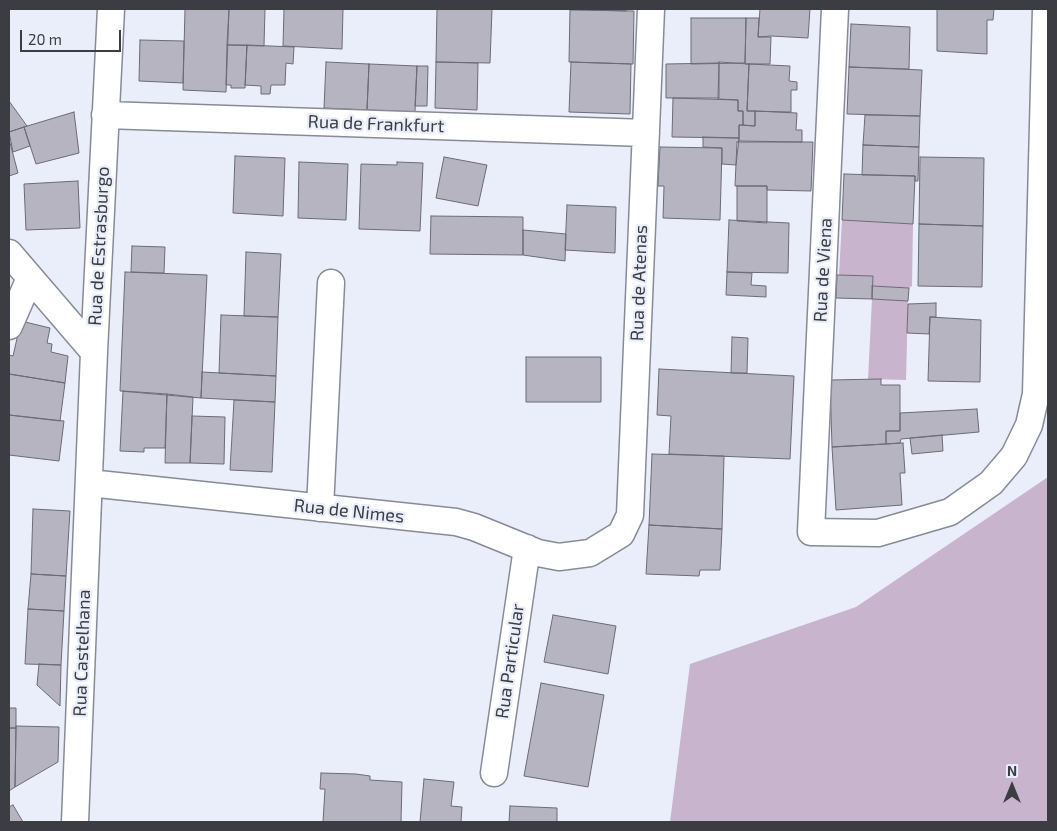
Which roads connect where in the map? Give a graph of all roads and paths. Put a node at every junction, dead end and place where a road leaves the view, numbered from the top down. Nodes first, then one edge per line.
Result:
1 (110, 9) edge
2 (651, 9) edge
3 (836, 9) edge
4 (1046, 9) edge
5 (105, 115) junction
6 (646, 133) junction
7 (9, 253) edge
8 (30, 278) junction
9 (331, 283) dead end
10 (9, 326) edge
11 (94, 352) junction
12 (89, 484) junction
13 (320, 508) junction
14 (603, 547) joint
15 (526, 548) junction
16 (494, 773) dead end
17 (75, 822) edge

1 - 5 street, Rua de Estrasburgo
2 - 6 street, Rua de Atenas
3 - 4 street, Rua de Viena
5 - 6 street, Rua de Frankfurt
5 - 11 street, Rua de Estrasburgo
6 - 14 street, Rua de Atenas
7 - 8 street
8 - 10 street
8 - 11 street
9 - 13 street
11 - 12 street, Rua de Estrasburgo
12 - 13 street, Rua de Nimes
12 - 17 street, Rua Castelhana
13 - 15 street, Rua de Nimes
14 - 15 street, Rua de Nimes
15 - 16 street, Rua Particular

